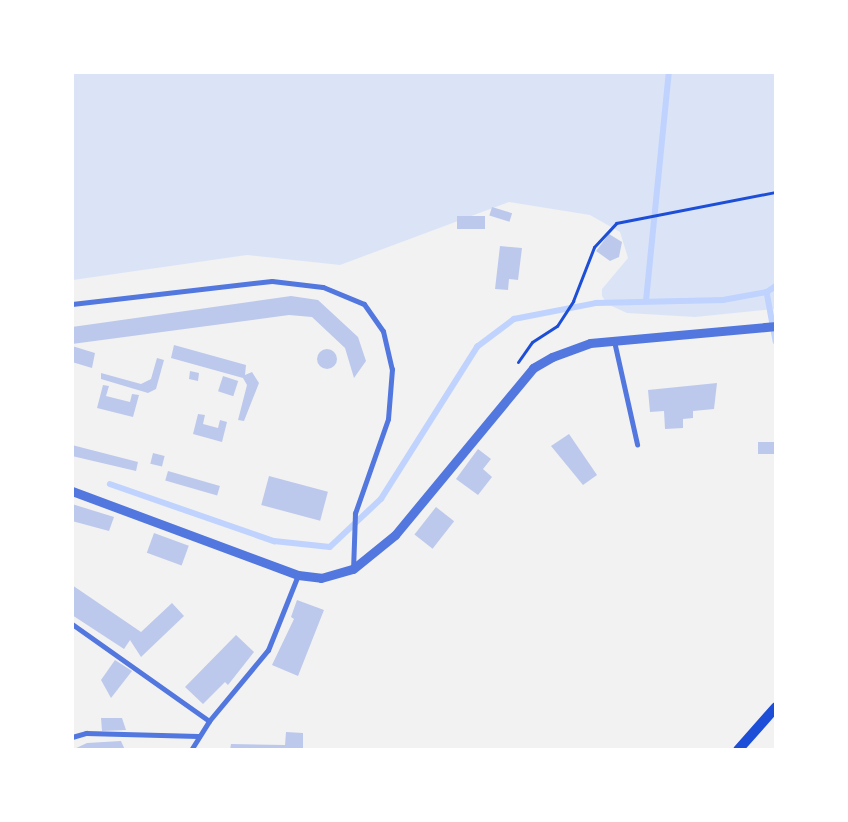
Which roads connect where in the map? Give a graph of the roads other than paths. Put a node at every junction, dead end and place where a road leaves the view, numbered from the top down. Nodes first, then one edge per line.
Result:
1 (72, 304) edge
2 (776, 326) edge
3 (614, 340) junction
4 (637, 444) dead end
5 (72, 491) edge
6 (353, 569) junction
7 (298, 575) junction
8 (72, 624) edge
9 (776, 707) edge
10 (209, 721) junction
11 (198, 736) junction
12 (72, 737) edge
13 (192, 750) edge
14 (738, 750) edge

1 - 6 street
2 - 3 street
3 - 4 street
3 - 6 street
5 - 7 street
6 - 7 street
7 - 10 street
8 - 10 street
9 - 14 main road
10 - 11 street
11 - 12 street
11 - 13 street

